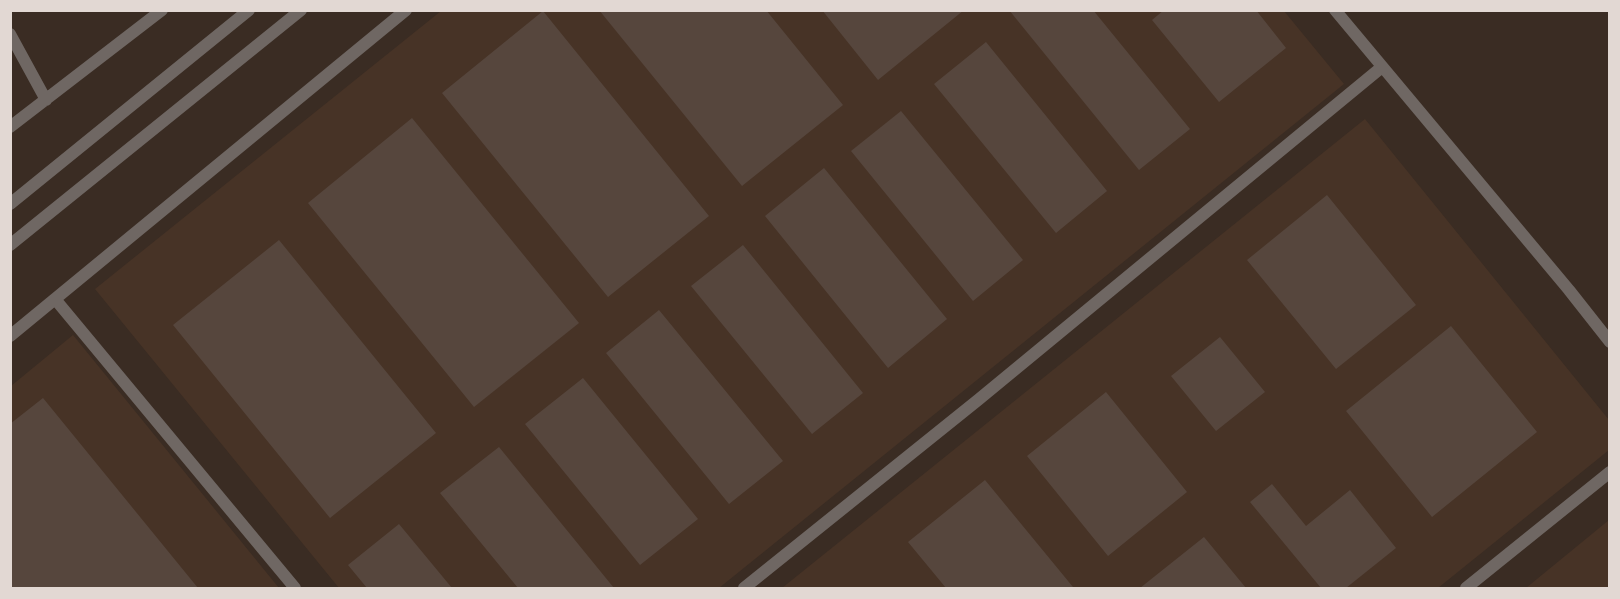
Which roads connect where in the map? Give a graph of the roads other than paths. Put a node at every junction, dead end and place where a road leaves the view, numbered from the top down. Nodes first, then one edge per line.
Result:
1 (162, 10) edge
2 (249, 10) edge
3 (301, 10) edge
4 (406, 10) edge
5 (1335, 10) edge
6 (10, 34) edge
7 (1382, 67) junction
8 (46, 100) junction
9 (10, 127) edge
10 (10, 204) edge
11 (10, 245) edge
12 (55, 299) junction
13 (10, 336) edge
14 (1610, 342) edge
15 (1610, 472) edge
16 (295, 588) edge
17 (744, 588) edge
18 (1466, 588) edge

1 - 8 street
2 - 10 street
3 - 11 street
4 - 12 street
5 - 7 street
6 - 8 street
7 - 14 street
7 - 17 street
8 - 9 street
12 - 13 street
12 - 16 street
15 - 18 street

